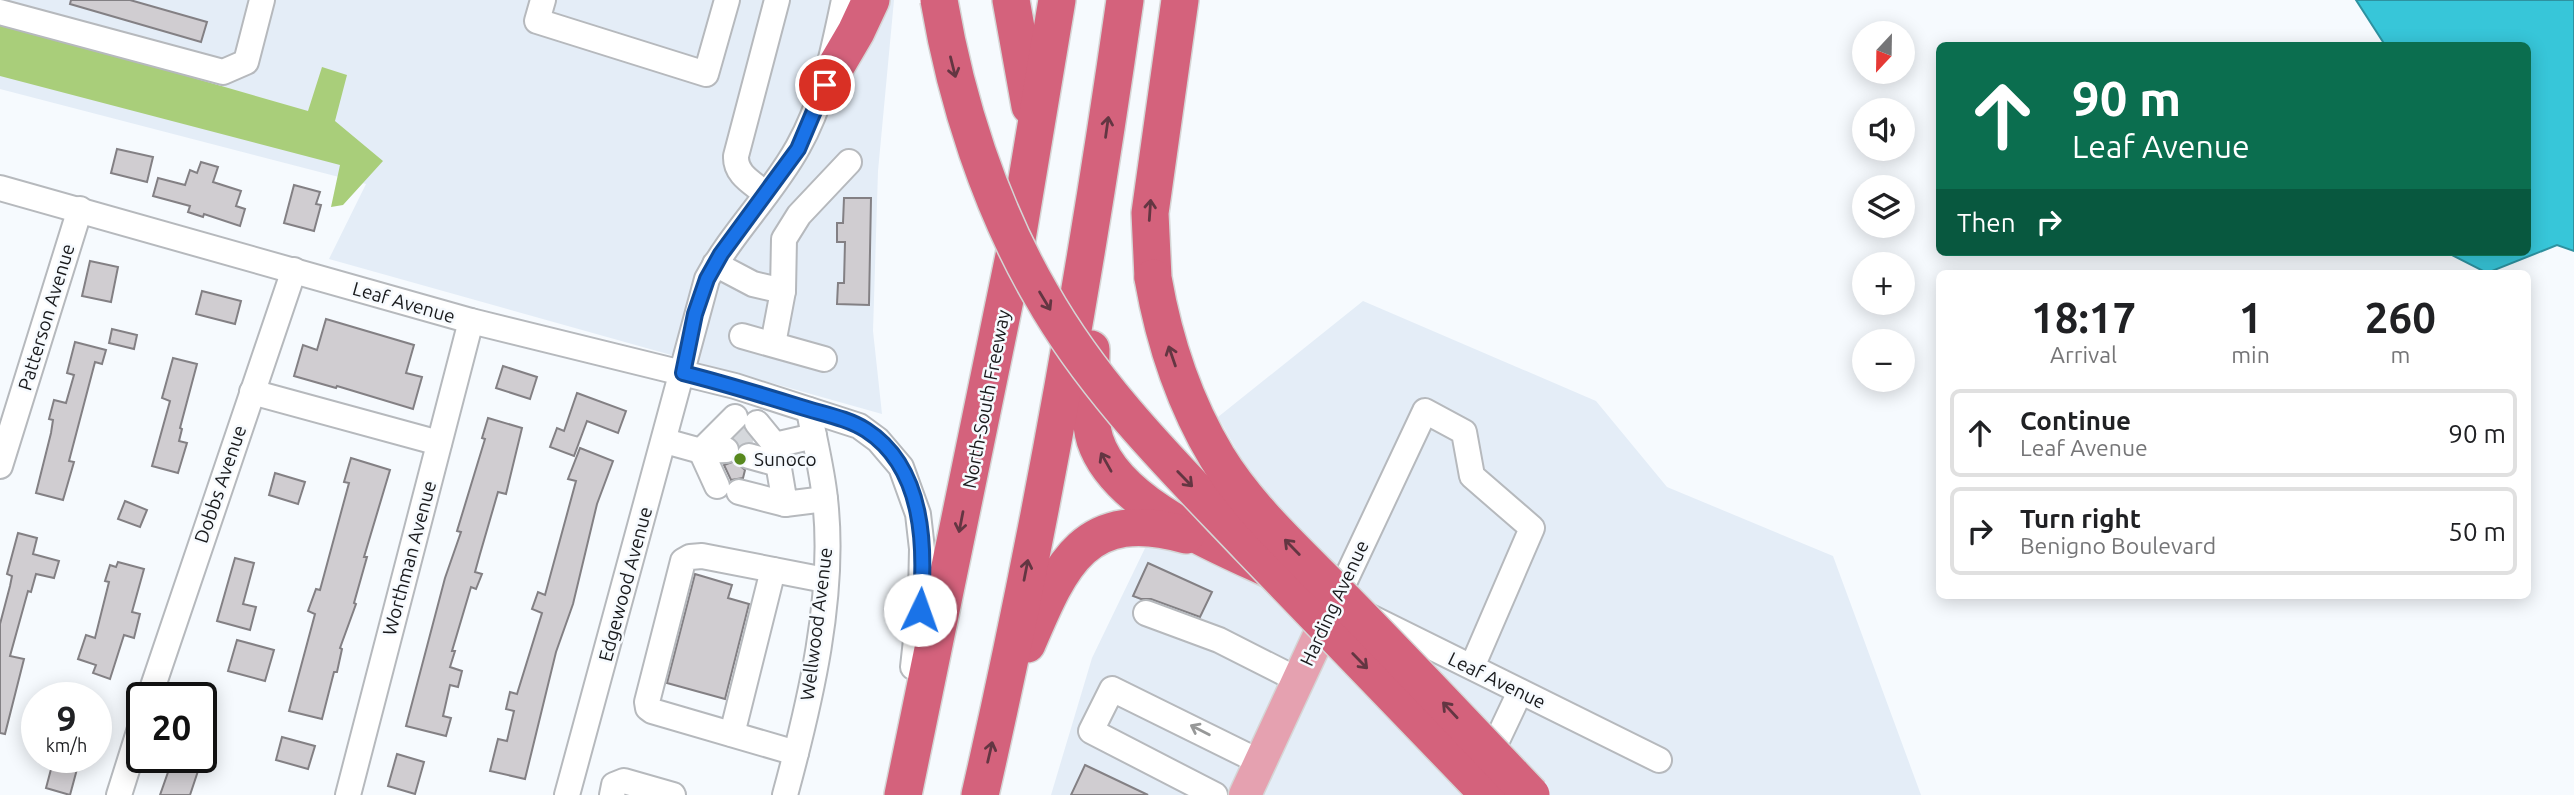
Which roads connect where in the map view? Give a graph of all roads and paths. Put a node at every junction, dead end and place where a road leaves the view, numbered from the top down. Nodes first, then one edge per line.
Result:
1 (262, 0) edge
2 (543, 0) edge
3 (727, 0) edge
4 (777, 0) edge
5 (844, 0) edge
6 (871, 0) edge
7 (939, 0) edge
8 (1011, 0) edge
9 (1057, 0) edge
10 (1125, 0) edge
11 (1180, 0) edge
12 (0, 12) edge
13 (825, 85) junction
14 (1034, 142) junction
15 (849, 162) dead end
16 (0, 188) edge
17 (766, 194) junction
18 (80, 209) junction
19 (1093, 218) junction
20 (715, 264) junction
21 (294, 270) junction
22 (783, 291) junction
23 (471, 321) junction
24 (741, 336) dead end
25 (773, 344) junction
26 (824, 359) dead end
27 (683, 373) junction
28 (251, 393) junction
29 (809, 410) junction
30 (814, 436) junction
31 (664, 441) junction
32 (439, 443) junction
33 (753, 443) junction
34 (701, 451) junction
35 (0, 467) edge
36 (784, 499) junction
37 (825, 499) junction
38 (1219, 545) junction
39 (774, 570) junction
40 (825, 580) junction
41 (1336, 600) junction
42 (1146, 612) dead end
43 (1472, 667) junction
44 (1298, 680) junction
45 (154, 682) edge
46 (1520, 692) junction
47 (999, 709) junction
48 (732, 734) junction
49 (796, 752) junction
50 (1659, 760) dead end
51 (1260, 762) junction
52 (126, 771) edge
53 (118, 795) edge
54 (348, 795) edge
55 (567, 795) edge
56 (612, 795) edge
57 (673, 795) edge
58 (785, 795) edge
59 (897, 795) edge
60 (903, 795) edge
61 (980, 795) edge
62 (1215, 795) edge
63 (1245, 795) edge
64 (1471, 795) edge
65 (1489, 795) edge
66 (1531, 795) edge

1 - 12 street
2 - 3 street
4 - 17 street
5 - 13 street, Edgewood Avenue
6 - 13 highway
7 -> 65 highway, bridge
8 - 14 highway
9 - 14 highway, North-South Freeway
19 -> 10 highway
66 -> 11 highway, bridge
13 - 17 street, Edgewood Avenue
14 -> 60 highway, North-South Freeway
15 - 22 street
16 - 18 street, Leaf Avenue
17 - 20 street, Edgewood Avenue
18 - 21 street, Leaf Avenue
18 - 35 street, Patterson Avenue
38 -> 19 highway
47 -> 19 highway
20 - 22 street
20 - 27 street, Edgewood Avenue
21 - 23 street, Leaf Avenue
21 - 28 street, Dobbs Avenue
22 - 25 street
23 - 27 street, Leaf Avenue
23 - 32 street, Worthman Avenue
24 - 25 street
25 - 26 street
27 - 29 street, Leaf Avenue
27 - 31 street, Edgewood Avenue
28 - 32 street
28 - 45 street, Dobbs Avenue
29 - 30 street, Wellwood Avenue
29 - 59 street, Leaf Avenue
30 - 33 street
30 - 37 street, Wellwood Avenue
31 - 34 street
31 - 55 street, Edgewood Avenue
32 - 54 street, Worthman Avenue
33 - 34 street
33 - 34 street
33 - 36 street
34 - 36 street
36 - 37 street
37 - 40 street, Wellwood Avenue
38 - 41 highway
38 - 47 highway
39 - 40 street
39 - 48 street
39 - 48 street
40 - 49 street, Wellwood Avenue
41 - 43 street, Leaf Avenue
41 - 43 street, Harding Avenue
41 - 44 main road, Harding Avenue
42 - 44 street
43 - 46 street, Leaf Avenue
44 - 51 main road, Harding Avenue
46 - 50 street, Leaf Avenue
46 - 64 street
61 -> 47 highway
48 - 49 street
49 - 58 street, Wellwood Avenue
51 -> 62 street
51 - 63 main road, Harding Avenue
52 - 53 street
56 - 57 street

